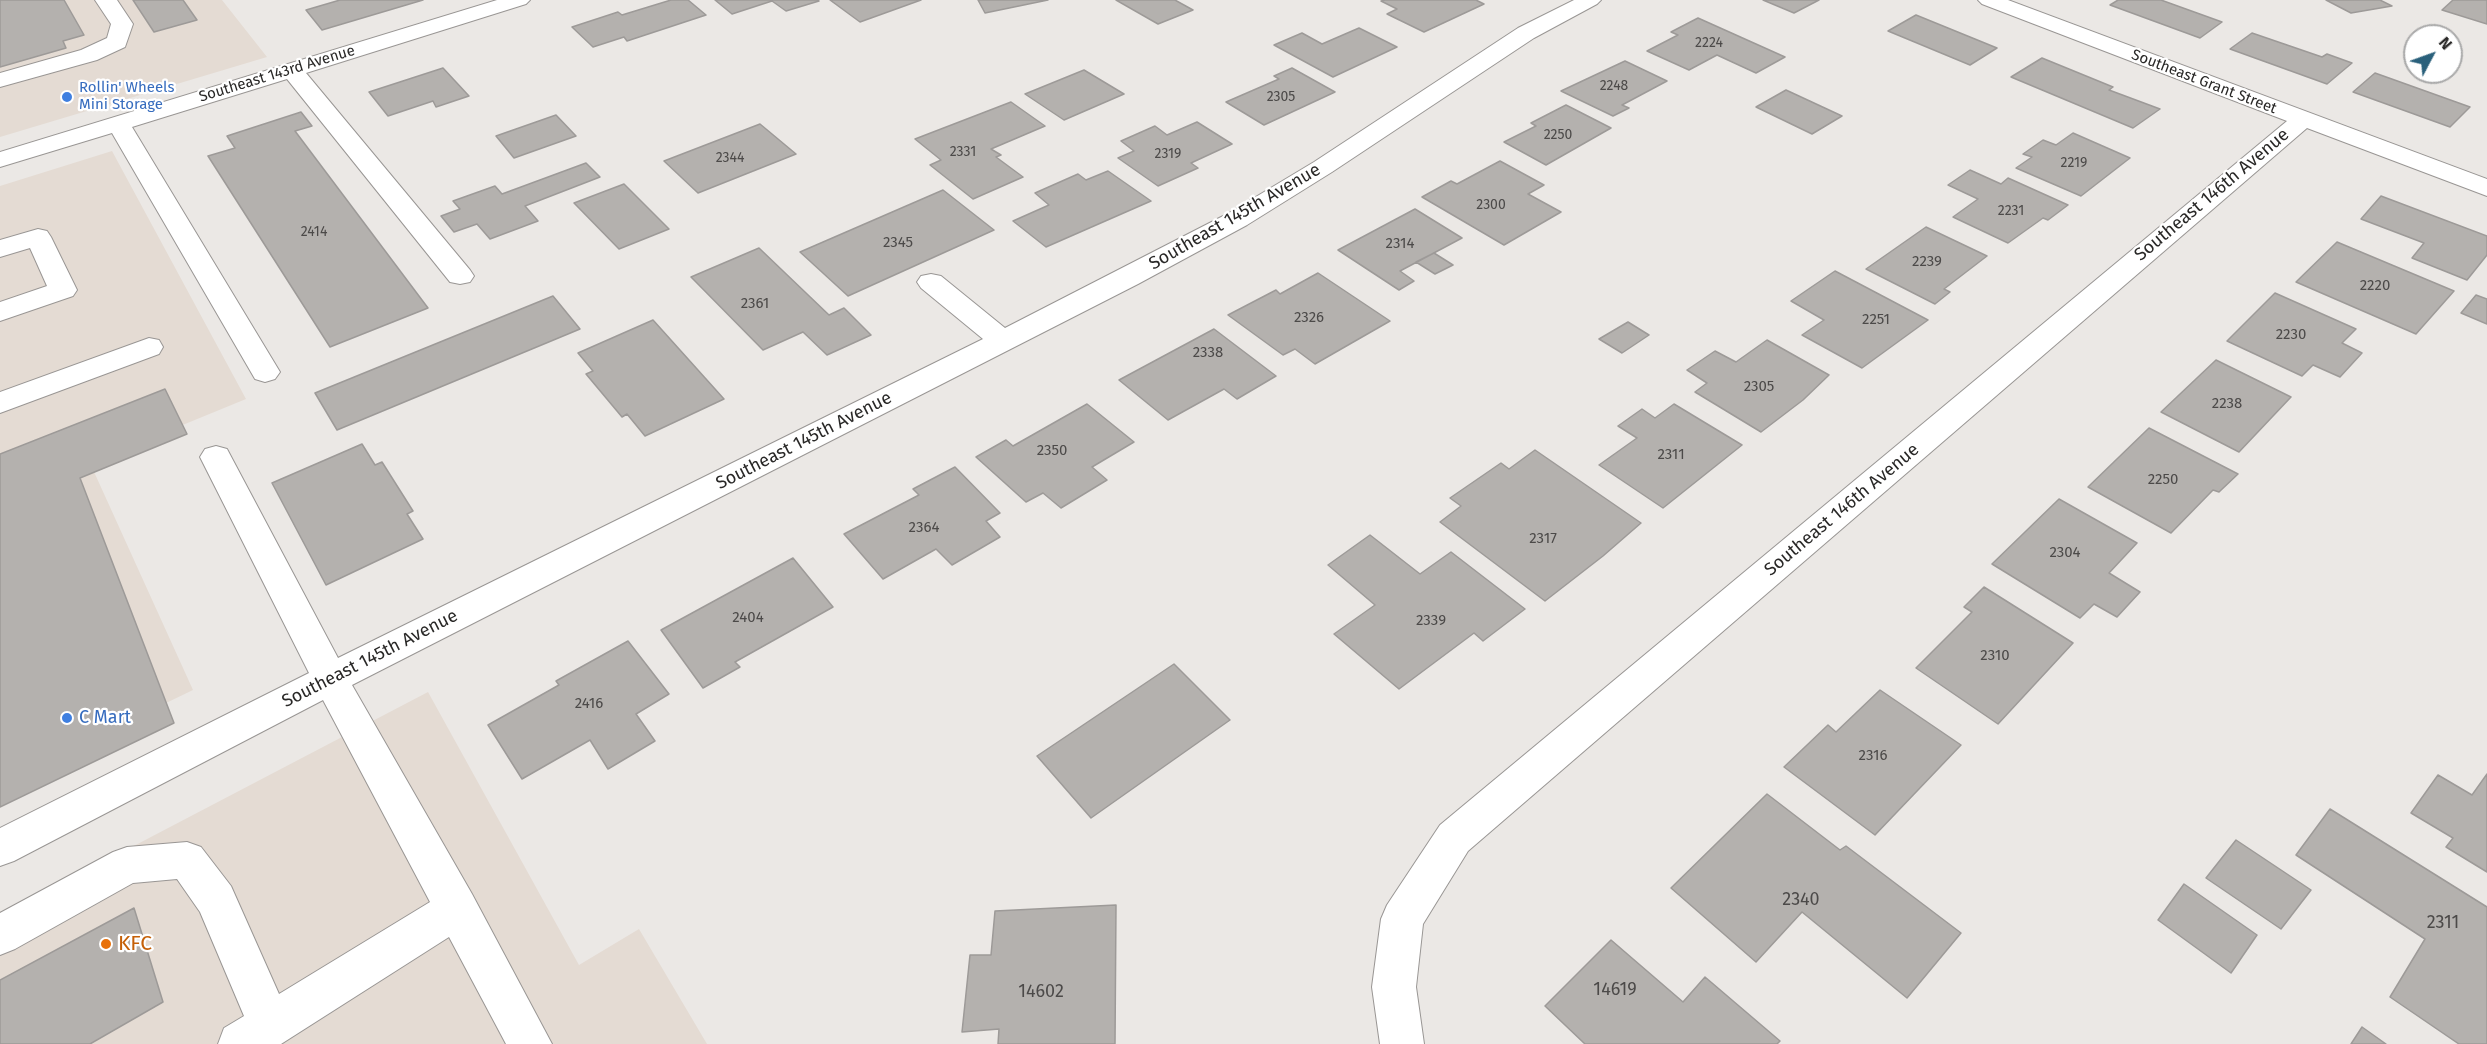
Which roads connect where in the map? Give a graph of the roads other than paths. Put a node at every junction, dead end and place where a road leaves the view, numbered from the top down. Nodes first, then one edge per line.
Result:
1 (106, 0) edge
2 (519, 0) edge
3 (1590, 0) edge
4 (1989, 0) edge
5 (292, 70) junction
6 (0, 80) edge
7 (2302, 119) junction
8 (118, 123) junction
9 (0, 160) edge
10 (2487, 188) edge
11 (0, 249) edge
12 (460, 276) dead end
13 (931, 282) dead end
14 (2, 310) edge
15 (1003, 341) junction
16 (149, 346) dead end
17 (265, 372) dead end
18 (0, 403) edge
19 (216, 457) dead end
20 (330, 679) junction
21 (0, 848) edge
22 (457, 908) junction
23 (0, 935) edge
24 (255, 1035) edge
25 (530, 1044) edge
26 (1402, 1044) edge

1 - 6 street
2 - 5 street, Southeast 143rd Avenue
3 - 15 street, Southeast 145th Avenue
4 - 7 street, Southeast Grant Street
5 - 8 street, Southeast 143rd Avenue
5 - 12 street
7 - 10 street, Southeast Grant Street
7 - 26 street, Southeast 146th Avenue
8 - 9 street, Southeast 143rd Avenue
8 - 17 street
11 - 14 street
13 - 15 street
15 - 20 street, Southeast 145th Avenue
16 - 18 street
19 - 20 street
20 - 21 street, Southeast 145th Avenue
20 - 22 street
22 - 24 street
22 - 25 street
23 - 24 street

